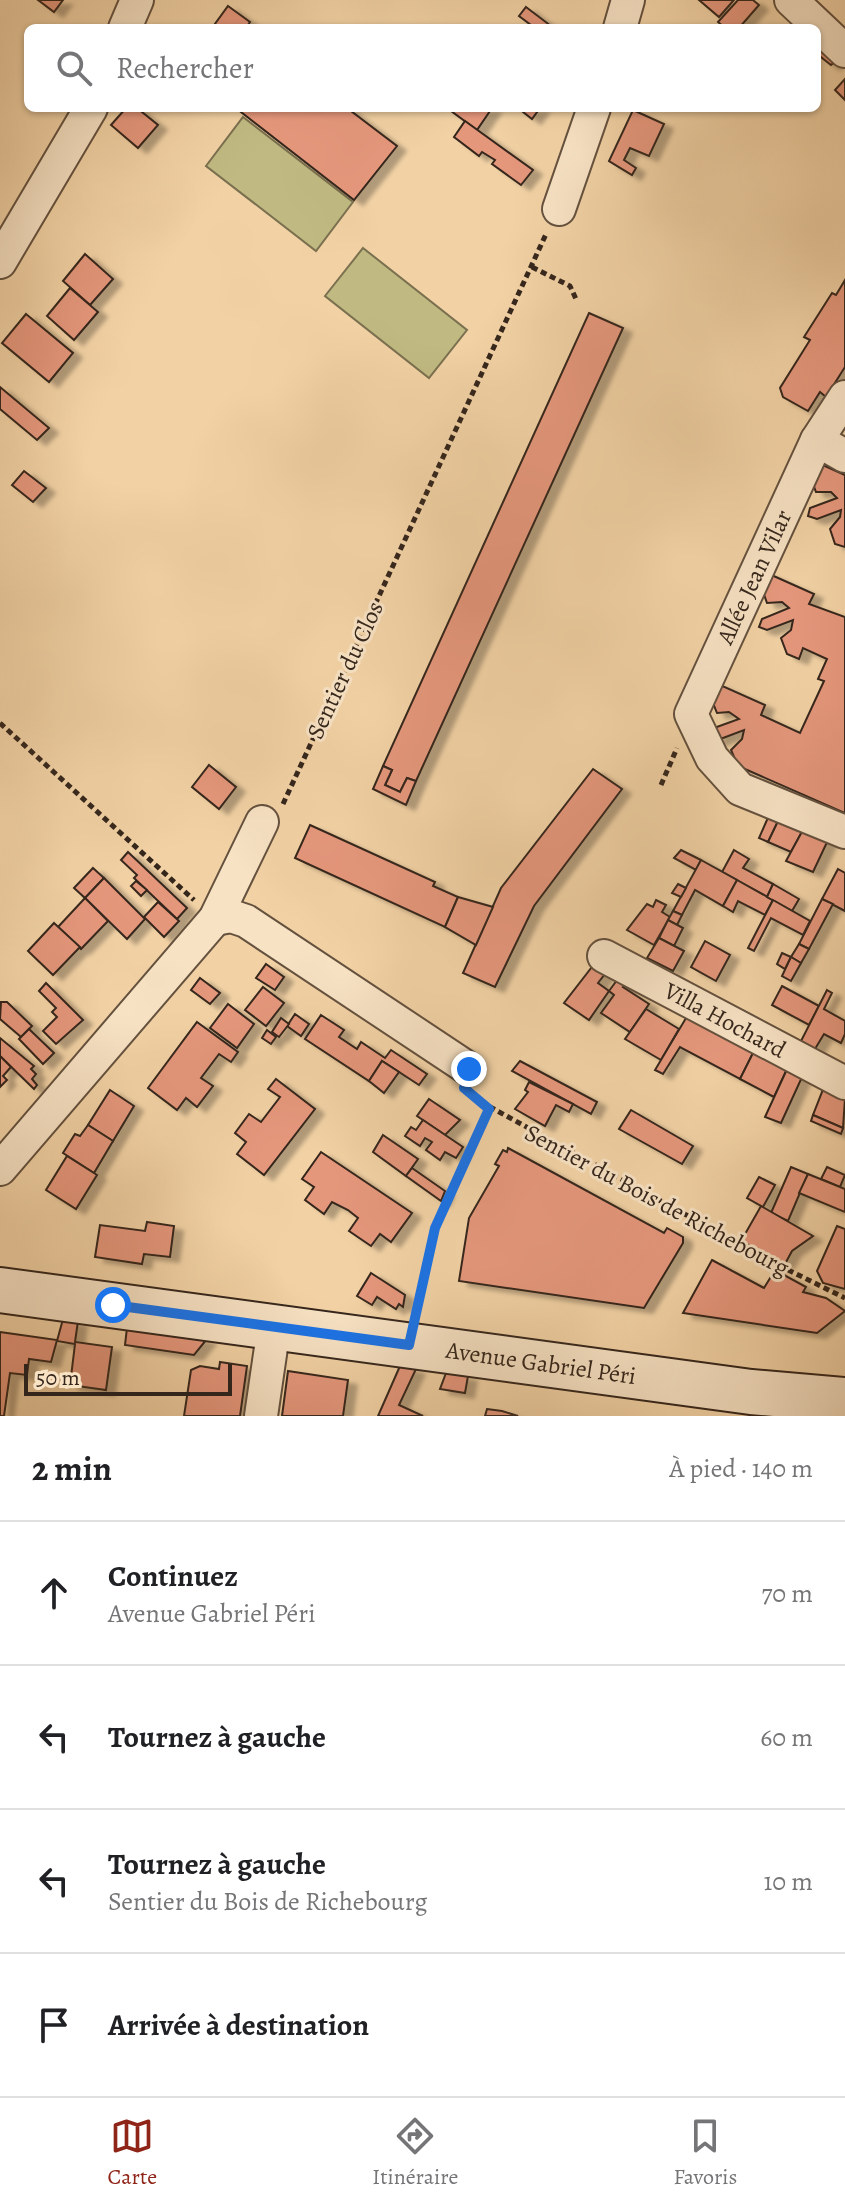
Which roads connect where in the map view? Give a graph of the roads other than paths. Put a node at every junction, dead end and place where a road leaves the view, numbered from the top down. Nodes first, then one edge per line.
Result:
1 (137, 0) edge
2 (628, 0) edge
3 (791, 0) edge
4 (127, 24) edge
5 (621, 24) edge
6 (816, 24) edge
7 (821, 28) edge
8 (845, 51) edge
9 (89, 112) edge
10 (593, 112) edge
11 (559, 209) road end
12 (0, 262) edge
13 (845, 397) edge
14 (817, 440) junction
15 (845, 456) edge
16 (262, 822) road end
17 (845, 832) edge
18 (215, 919) junction
19 (604, 956) dead end
20 (469, 1069) road end
21 (845, 1083) edge
22 (0, 1169) edge
23 (0, 1290) edge
24 (274, 1327) junction
25 (845, 1400) edge
26 (261, 1416) edge

1 - 4 street
2 - 5 street
3 - 6 street
7 - 8 street
9 - 12 street
10 - 11 street
13 - 14 street, Allée Jean Vilar
14 - 15 street
14 - 17 street, Allée Jean Vilar
16 - 18 street
18 - 20 street
18 - 22 street
19 - 21 street, Villa Hochard
23 - 24 street, Avenue Gabriel Péri
24 - 25 street, Avenue Gabriel Péri
24 - 26 street

